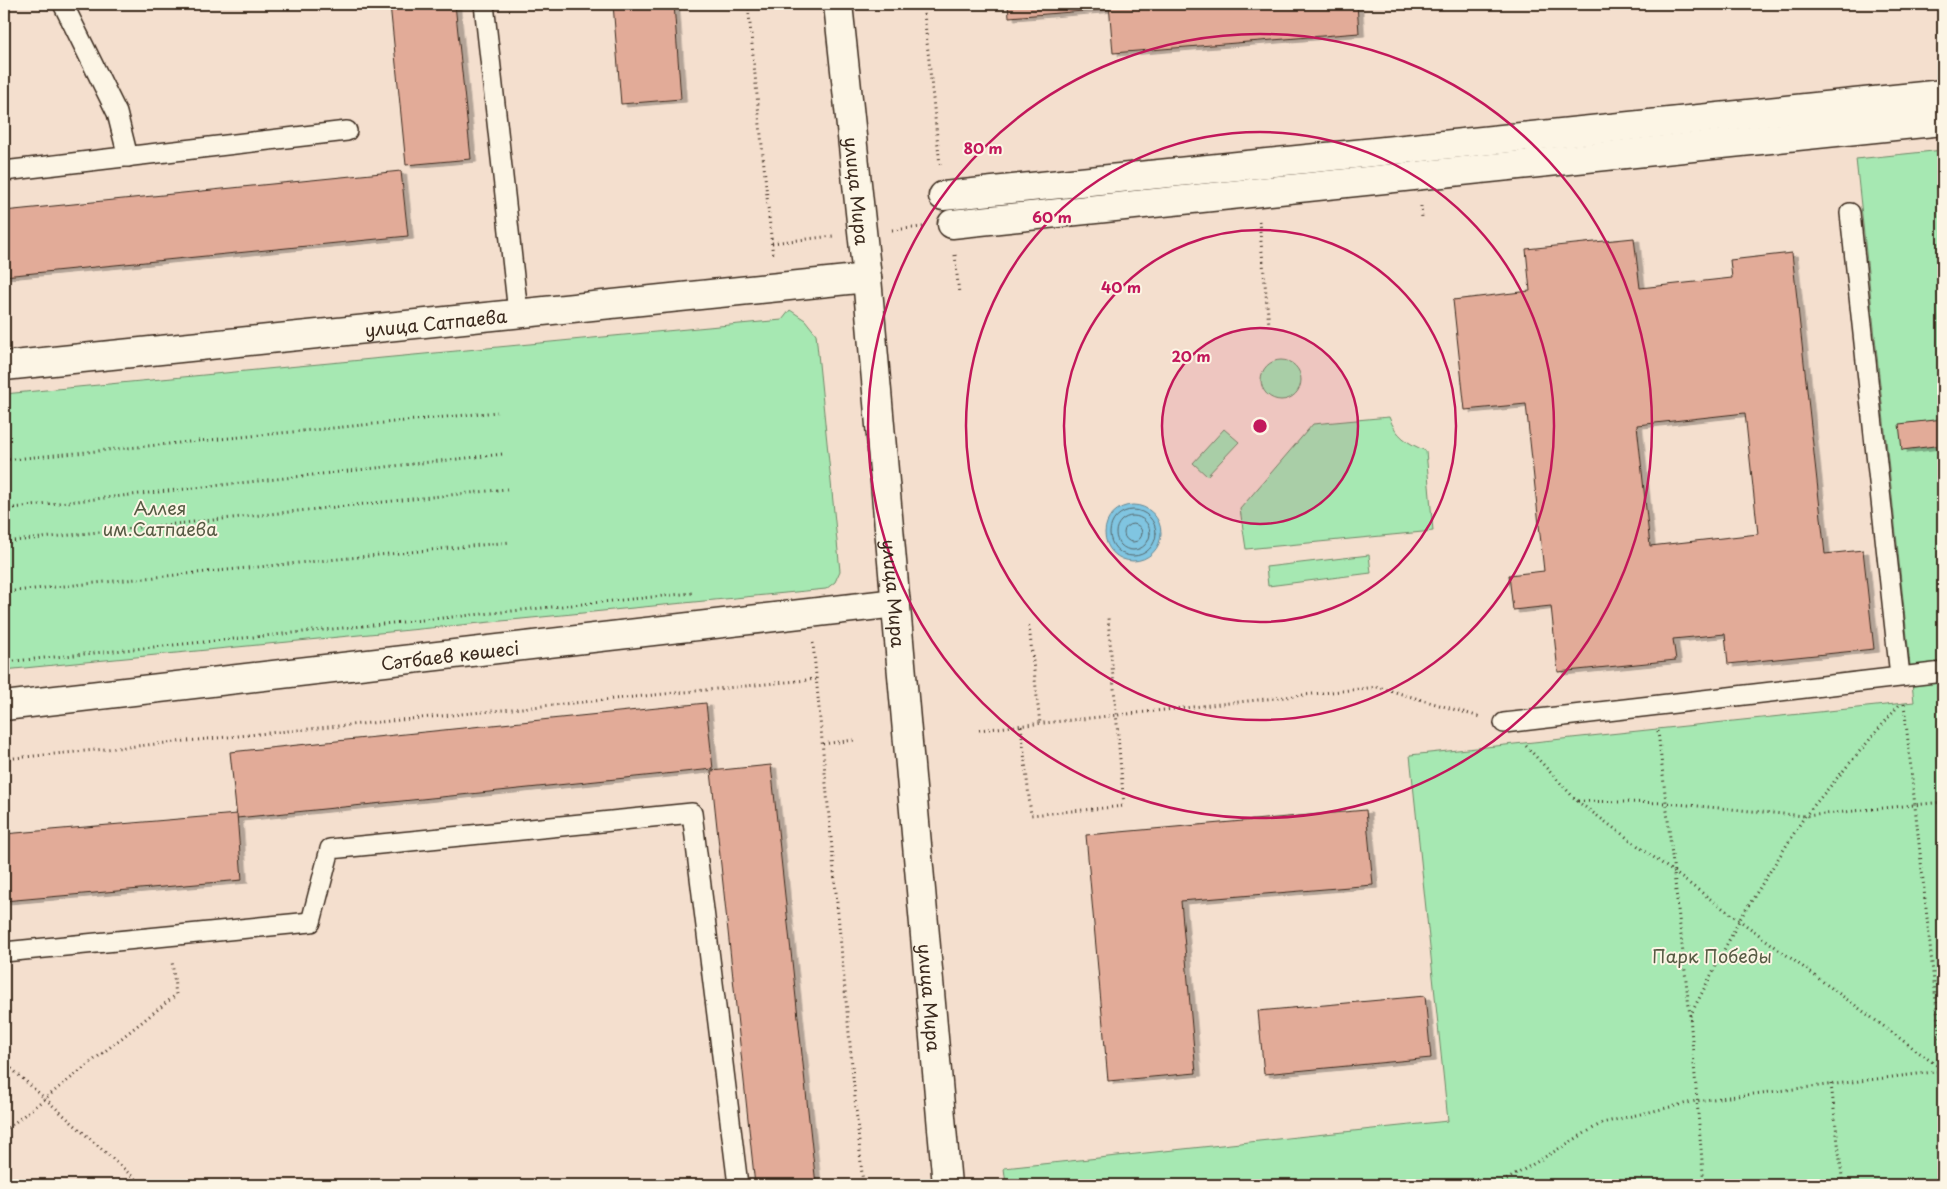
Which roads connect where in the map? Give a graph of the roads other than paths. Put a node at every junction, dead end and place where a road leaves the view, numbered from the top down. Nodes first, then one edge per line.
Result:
1 (63, 4) edge
2 (484, 4) edge
3 (838, 4) edge
4 (1943, 94) edge
5 (1943, 121) edge
6 (347, 131) dead end
7 (128, 156) junction
8 (4, 171) edge
9 (943, 196) road end
10 (1850, 213) dead end
11 (952, 224) road end
12 (867, 278) junction
13 (518, 313) junction
14 (4, 366) edge
15 (896, 604) junction
16 (1943, 672) edge
17 (1900, 676) junction
18 (4, 706) edge
19 (1504, 724) road end
20 (4, 952) edge
21 (738, 1185) edge
22 (947, 1185) edge

1 - 7 lane
2 - 13 lane
3 - 12 street, улица Мира
4 - 9 street
5 - 11 street
6 - 7 lane
7 - 8 lane
10 - 17 lane
12 - 13 street, улица Сатпаева
12 - 15 street, улица Мира
13 - 14 street, улица Сатпаева
15 - 18 street, Сәтбаев көшесі
15 - 22 street, улица Мира
16 - 17 lane
17 - 19 lane
20 - 21 lane

